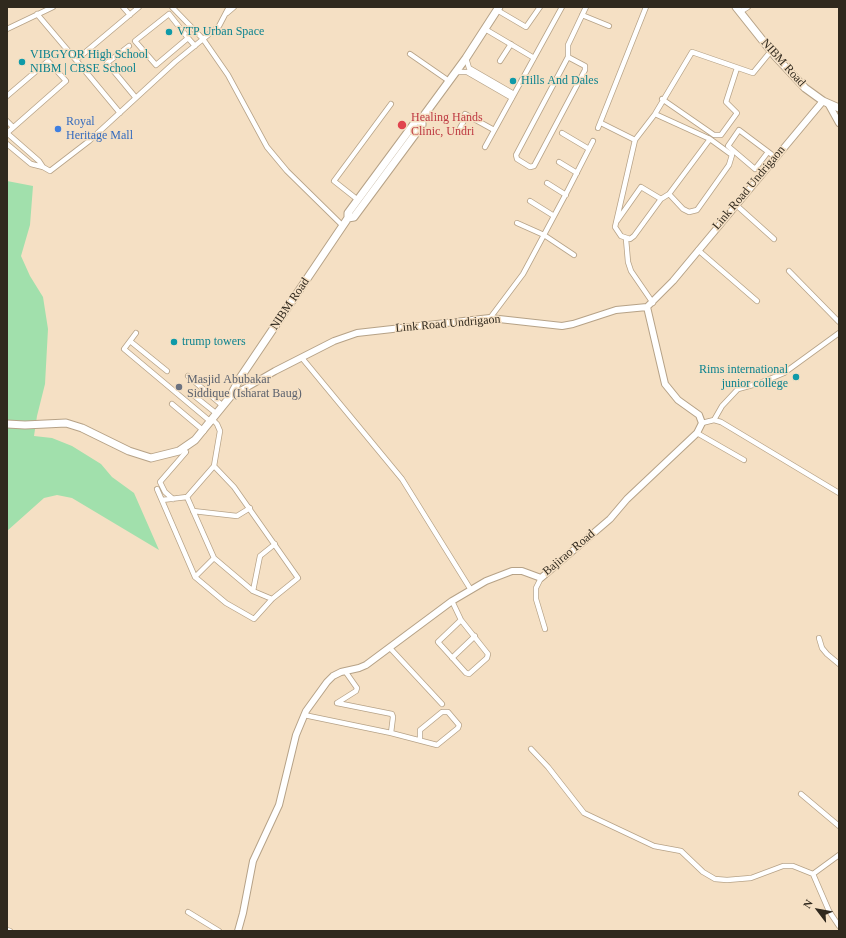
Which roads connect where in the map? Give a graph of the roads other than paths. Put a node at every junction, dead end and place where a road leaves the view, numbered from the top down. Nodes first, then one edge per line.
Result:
1 (53, 7) edge
2 (123, 7) edge
3 (139, 7) edge
4 (172, 7) edge
5 (229, 7) edge
6 (234, 7) edge
7 (540, 7) edge
8 (562, 7) edge
9 (586, 7) edge
10 (646, 7) edge
11 (748, 7) edge
12 (498, 8) edge
13 (738, 10) edge
14 (227, 13) junction
15 (36, 14) junction
16 (130, 14) junction
17 (582, 15) junction
18 (609, 26) dead end
19 (7, 29) edge
20 (484, 29) junction
21 (188, 38) junction
22 (203, 40) junction
23 (511, 44) junction
24 (128, 46) dead end
25 (195, 46) junction
26 (771, 51) junction
27 (410, 54) dead end
28 (568, 57) junction
29 (466, 58) junction
30 (534, 58) junction
31 (76, 60) junction
32 (500, 61) dead end
33 (737, 68) junction
34 (456, 72) junction
35 (449, 81) junction
36 (489, 82) junction
37 (7, 96) edge
38 (513, 96) junction
39 (136, 98) junction
40 (662, 99) junction
41 (826, 103) junction
42 (391, 104) dead end
43 (839, 108) edge
44 (120, 113) junction
45 (655, 114) junction
46 (422, 118) junction
47 (7, 121) edge
48 (601, 123) junction
49 (839, 123) edge
50 (13, 127) junction
51 (460, 128) dead end
52 (598, 128) dead end
53 (494, 130) junction
54 (7, 133) edge
55 (562, 133) dead end
56 (710, 139) junction
57 (635, 140) junction
58 (593, 141) dead end
59 (7, 144) edge
60 (485, 147) dead end
61 (589, 149) junction
62 (768, 152) junction
63 (775, 157) junction
64 (559, 162) dead end
65 (43, 167) junction
66 (577, 173) junction
67 (546, 183) dead end
68 (669, 194) junction
69 (566, 195) junction
70 (661, 199) junction
71 (358, 200) junction
72 (530, 201) dead end
73 (735, 204) junction
74 (554, 216) junction
75 (348, 218) junction
76 (616, 222) junction
77 (517, 223) dead end
78 (343, 226) junction
79 (544, 236) junction
80 (626, 239) junction
81 (774, 239) dead end
82 (698, 250) junction
83 (574, 255) dead end
84 (789, 271) dead end
85 (758, 301) dead end
86 (650, 308) junction
87 (490, 318) junction
88 (839, 322) edge
89 (136, 333) dead end
90 (839, 333) edge
91 (130, 341) junction
92 (302, 358) junction
93 (167, 371) dead end
94 (188, 376) dead end
95 (192, 394) dead end
96 (230, 397) junction
97 (172, 404) dead end
98 (223, 406) junction
99 (214, 419) junction
100 (714, 420) junction
101 (702, 423) junction
102 (7, 424) edge
103 (204, 431) junction
104 (697, 432) junction
105 (186, 452) dead end
106 (744, 460) dead end
107 (214, 466) junction
108 (157, 489) dead end
109 (839, 493) edge
110 (187, 497) junction
111 (173, 499) junction
112 (162, 500) junction
113 (250, 508) junction
114 (193, 511) junction
115 (275, 544) junction
116 (214, 558) junction
117 (195, 578) junction
118 (541, 578) junction
119 (471, 590) junction
120 (253, 591) junction
121 (272, 599) junction
122 (452, 601) junction
123 (461, 620) junction
124 (545, 629) dead end
125 (475, 636) junction
126 (819, 638) dead end
127 (390, 648) junction
128 (452, 658) junction
129 (839, 664) edge
130 (345, 671) junction
131 (442, 704) dead end
132 (304, 715) junction
133 (391, 733) junction
134 (420, 740) junction
135 (531, 749) dead end
136 (801, 794) dead end
137 (839, 826) edge
138 (839, 855) edge
139 (813, 874) junction
140 (188, 912) dead end
141 (839, 926) edge
142 (7, 930) edge
143 (10, 931) edge
144 (219, 931) edge
145 (238, 931) edge

1 - 15 street
2 - 16 street
3 - 16 street
4 - 22 street
5 - 14 street
6 - 14 street
7 - 12 street
8 - 30 street
9 - 17 street
10 - 48 street
11 - 13 street
12 - 20 main road, NIBM Road
13 - 26 main road, NIBM Road
14 - 22 street
15 - 19 street
15 - 31 street
16 - 31 street
17 - 18 street
17 - 28 street
20 - 23 street
20 - 29 main road, NIBM Road
21 - 21 street
21 - 25 street
22 - 25 street
22 - 78 street
23 - 30 street
23 - 32 street
24 - 39 street
25 - 39 street
26 - 33 street
26 - 41 main road, NIBM Road
27 - 35 street
28 - 28 street
29 - 34 main road, NIBM Road
29 - 36 street
30 - 38 street
31 - 44 street
33 - 40 street
33 - 40 street
34 - 35 main road, NIBM Road
34 - 36 street
35 - 46 main road, NIBM Road
36 - 38 street
37 - 50 street
38 - 53 street
39 - 44 street
40 - 45 street
41 - 43 main road, NIBM Road
41 - 49 street
41 - 63 street, Link Road Undrigaon
42 - 71 street
44 - 65 street
45 - 56 street
45 - 57 street
46 - 71 main road
46 - 75 main road, NIBM Road
47 - 50 street
48 - 52 street
48 - 57 street
50 - 54 street
51 - 53 street
53 - 60 street
54 - 65 street
55 - 61 street
56 - 68 street
56 - 68 street
57 - 76 street
58 - 61 street
59 - 65 street
61 - 66 street
62 - 62 street
62 - 63 street
63 - 73 street, Link Road Undrigaon
64 - 66 street
66 - 69 street
67 - 69 street
68 - 70 street
69 - 74 street
70 - 76 street
70 - 80 street
71 - 75 main road
72 - 74 street
73 - 81 street
73 - 82 street, Link Road Undrigaon
74 - 79 street
75 - 78 main road, NIBM Road
76 - 80 street
77 - 79 street
78 - 96 main road, NIBM Road
79 - 83 street
79 - 87 street
80 - 86 street
82 - 85 street
82 - 86 street, Link Road Undrigaon
84 - 88 street
86 - 87 street, Link Road Undrigaon
86 - 101 street
87 - 92 street, Link Road Undrigaon
89 - 91 street
90 - 100 street
91 - 93 street
91 - 99 street
92 - 96 street, Link Road Undrigaon
92 - 119 street
94 - 98 street
95 - 99 street
96 - 98 main road, NIBM Road
97 - 103 street
98 - 99 main road, NIBM Road
99 - 103 main road, NIBM Road
99 - 107 street
100 - 101 street
100 - 109 street
101 - 104 street, Bajirao Road
102 - 103 main road, NIBM Road
104 - 106 street
104 - 118 street, Bajirao Road
105 - 111 street
107 - 110 street
107 - 113 street
108 - 112 street
110 - 111 street
110 - 114 street
111 - 112 street
112 - 117 street
113 - 114 street
113 - 115 street
114 - 116 street
115 - 120 street
115 - 121 street
116 - 117 street
116 - 120 street
117 - 121 street
118 - 119 street, Bajirao Road
118 - 124 street
119 - 122 street, Bajirao Road
120 - 121 street
122 - 123 street
122 - 127 street, Bajirao Road
123 - 125 street
123 - 128 street
125 - 128 street
125 - 128 street
126 - 129 street
127 - 130 street, Bajirao Road
127 - 131 street
130 - 132 street, Bajirao Road
130 - 133 street
132 - 133 street
132 - 145 street, Bajirao Road
133 - 134 street
134 - 134 street
135 - 139 street
136 - 137 street
138 - 139 street
139 - 141 street
140 - 144 street
142 - 143 street

